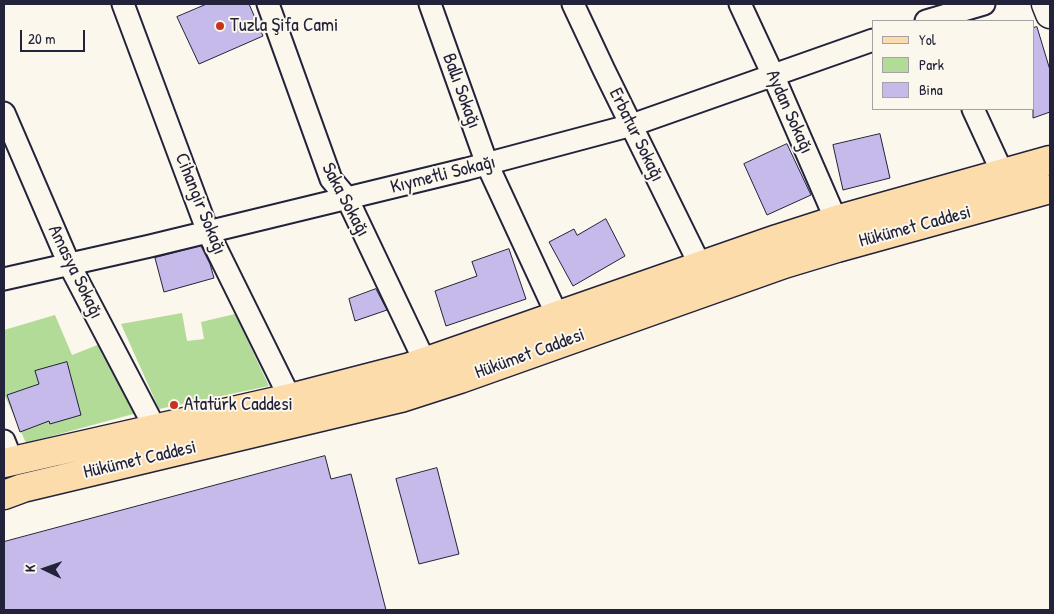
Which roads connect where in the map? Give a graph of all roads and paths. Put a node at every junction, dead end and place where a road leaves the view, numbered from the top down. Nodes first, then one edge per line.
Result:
1 (123, 4) edge
2 (268, 4) edge
3 (430, 4) edge
4 (574, 4) edge
5 (740, 4) edge
6 (984, 4) edge
7 (1046, 4) edge
8 (1050, 14) edge
9 (929, 16) edge
10 (872, 40) edge
11 (773, 75) junction
12 (973, 110) edge
13 (4, 113) edge
14 (632, 125) junction
15 (1050, 160) edge
16 (487, 164) junction
17 (1003, 174) junction
18 (1050, 189) edge
19 (347, 198) junction
20 (836, 220) junction
21 (208, 232) junction
22 (69, 264) junction
23 (700, 265) junction
24 (4, 279) edge
25 (557, 315) junction
26 (424, 362) junction
27 (290, 398) junction
28 (155, 428) junction
29 (6, 455) edge
30 (4, 495) edge

1 - 21 street, Cihangir Sokağı
2 - 19 street, Saka Sokağı
3 - 16 street, Ballı Sokağı
4 - 14 street, Erbatur Sokağı
5 - 11 street, Aydan Sokağı
6 - 9 street
7 - 8 street
10 - 11 street, Kıymetli Sokağı
11 - 14 street, Kıymetli Sokağı
11 - 20 street, Aydan Sokağı
12 - 17 street
13 - 22 street, Amasya Sokağı
14 - 16 street, Kıymetli Sokağı
14 - 23 street, Erbatur Sokağı
15 - 17 main road, Hükümet Caddesi
16 - 19 street, Kıymetli Sokağı
16 - 25 street, Ballı Sokağı
17 - 20 main road, Hükümet Caddesi
18 - 30 main road, Hükümet Caddesi
19 - 21 street, Kıymetli Sokağı
19 - 26 street, Saka Sokağı
20 - 23 main road, Hükümet Caddesi
21 - 22 street, Kıymetli Sokağı
21 - 27 street, Cihangir Sokağı
22 - 24 street, Kıymetli Sokağı
22 - 28 street, Amasya Sokağı
23 - 25 main road, Hükümet Caddesi
25 - 26 main road, Hükümet Caddesi
26 - 27 main road, Hükümet Caddesi
27 - 28 main road, Hükümet Caddesi
28 - 29 main road, Hükümet Caddesi

